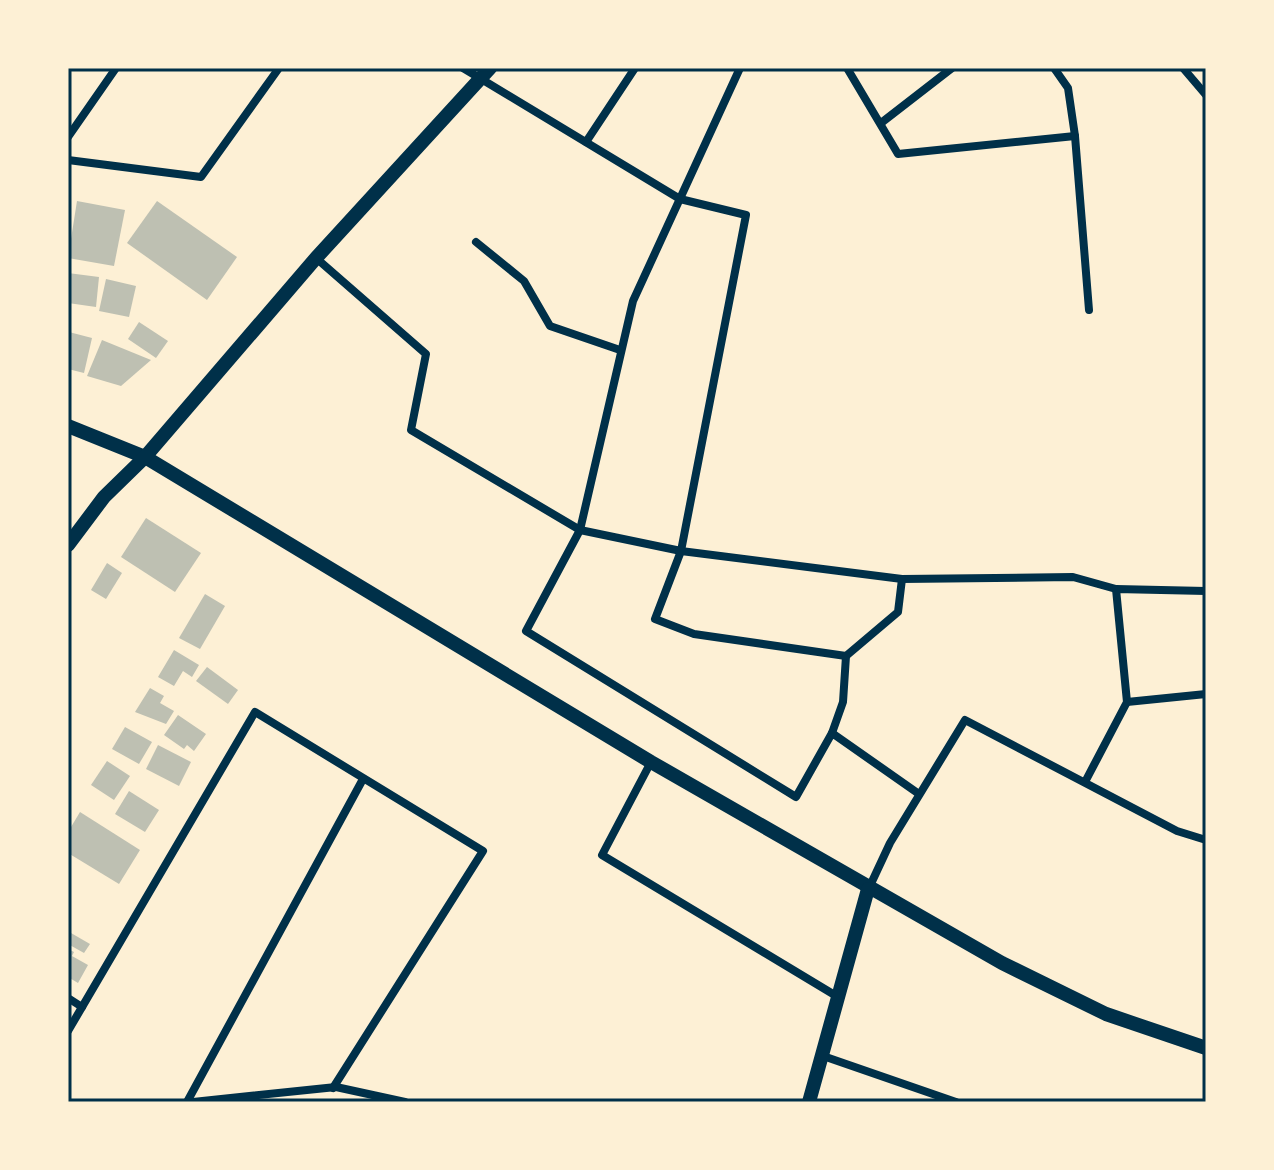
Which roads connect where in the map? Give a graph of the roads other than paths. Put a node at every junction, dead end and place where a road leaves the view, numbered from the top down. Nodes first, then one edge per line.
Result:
1 (116, 68) edge
2 (279, 68) edge
3 (463, 68) edge
4 (635, 68) edge
5 (740, 68) edge
6 (847, 68) edge
7 (952, 68) edge
8 (1054, 68) edge
9 (1183, 68) edge
10 (485, 74) edge
11 (1206, 95) edge
12 (881, 123) junction
13 (1075, 136) junction
14 (68, 137) edge
15 (586, 142) junction
16 (68, 160) edge
17 (680, 199) junction
18 (476, 242) dead end
19 (316, 258) junction
20 (1089, 310) dead end
21 (620, 350) junction
22 (68, 426) edge
23 (145, 457) junction
24 (580, 530) junction
25 (68, 545) edge
26 (681, 551) junction
27 (902, 579) junction
28 (1116, 589) junction
29 (1206, 591) edge
30 (846, 656) junction
31 (1206, 694) edge
32 (1127, 702) junction
33 (832, 733) junction
34 (651, 762) junction
35 (363, 779) junction
36 (1085, 782) junction
37 (919, 794) junction
38 (1206, 840) edge
39 (868, 889) junction
40 (68, 998) edge
41 (839, 998) junction
42 (82, 1007) junction
43 (68, 1031) edge
44 (1206, 1048) edge
45 (823, 1056) junction
46 (333, 1088) junction
47 (187, 1102) edge
48 (193, 1102) edge
49 (405, 1102) edge
50 (809, 1102) edge
51 (956, 1102) edge

1 - 14 street
2 - 16 street
3 - 10 street
4 - 15 street
5 - 17 street
6 - 12 street
7 - 12 street
8 - 13 street
9 - 11 street
10 - 15 street
10 - 19 street
12 - 13 street
13 - 20 street
15 - 17 street
17 - 21 street
17 - 26 street
18 - 21 street
19 - 23 street
19 - 24 street
21 - 24 street
22 - 23 street
23 - 25 street
23 - 34 street
24 - 26 street
24 - 33 street
26 - 27 street
26 - 30 street
27 - 28 street
27 - 30 street
28 - 29 street
28 - 32 street
30 - 33 street
31 - 32 street
32 - 36 street
33 - 37 street
34 - 39 street
34 - 41 street
35 - 42 street
35 - 46 street
35 - 47 street
36 - 37 street
36 - 38 street
37 - 39 street
39 - 41 street
39 - 44 street
40 - 42 street
41 - 45 street
42 - 43 street
45 - 50 street
45 - 51 street
46 - 48 street
46 - 49 street

